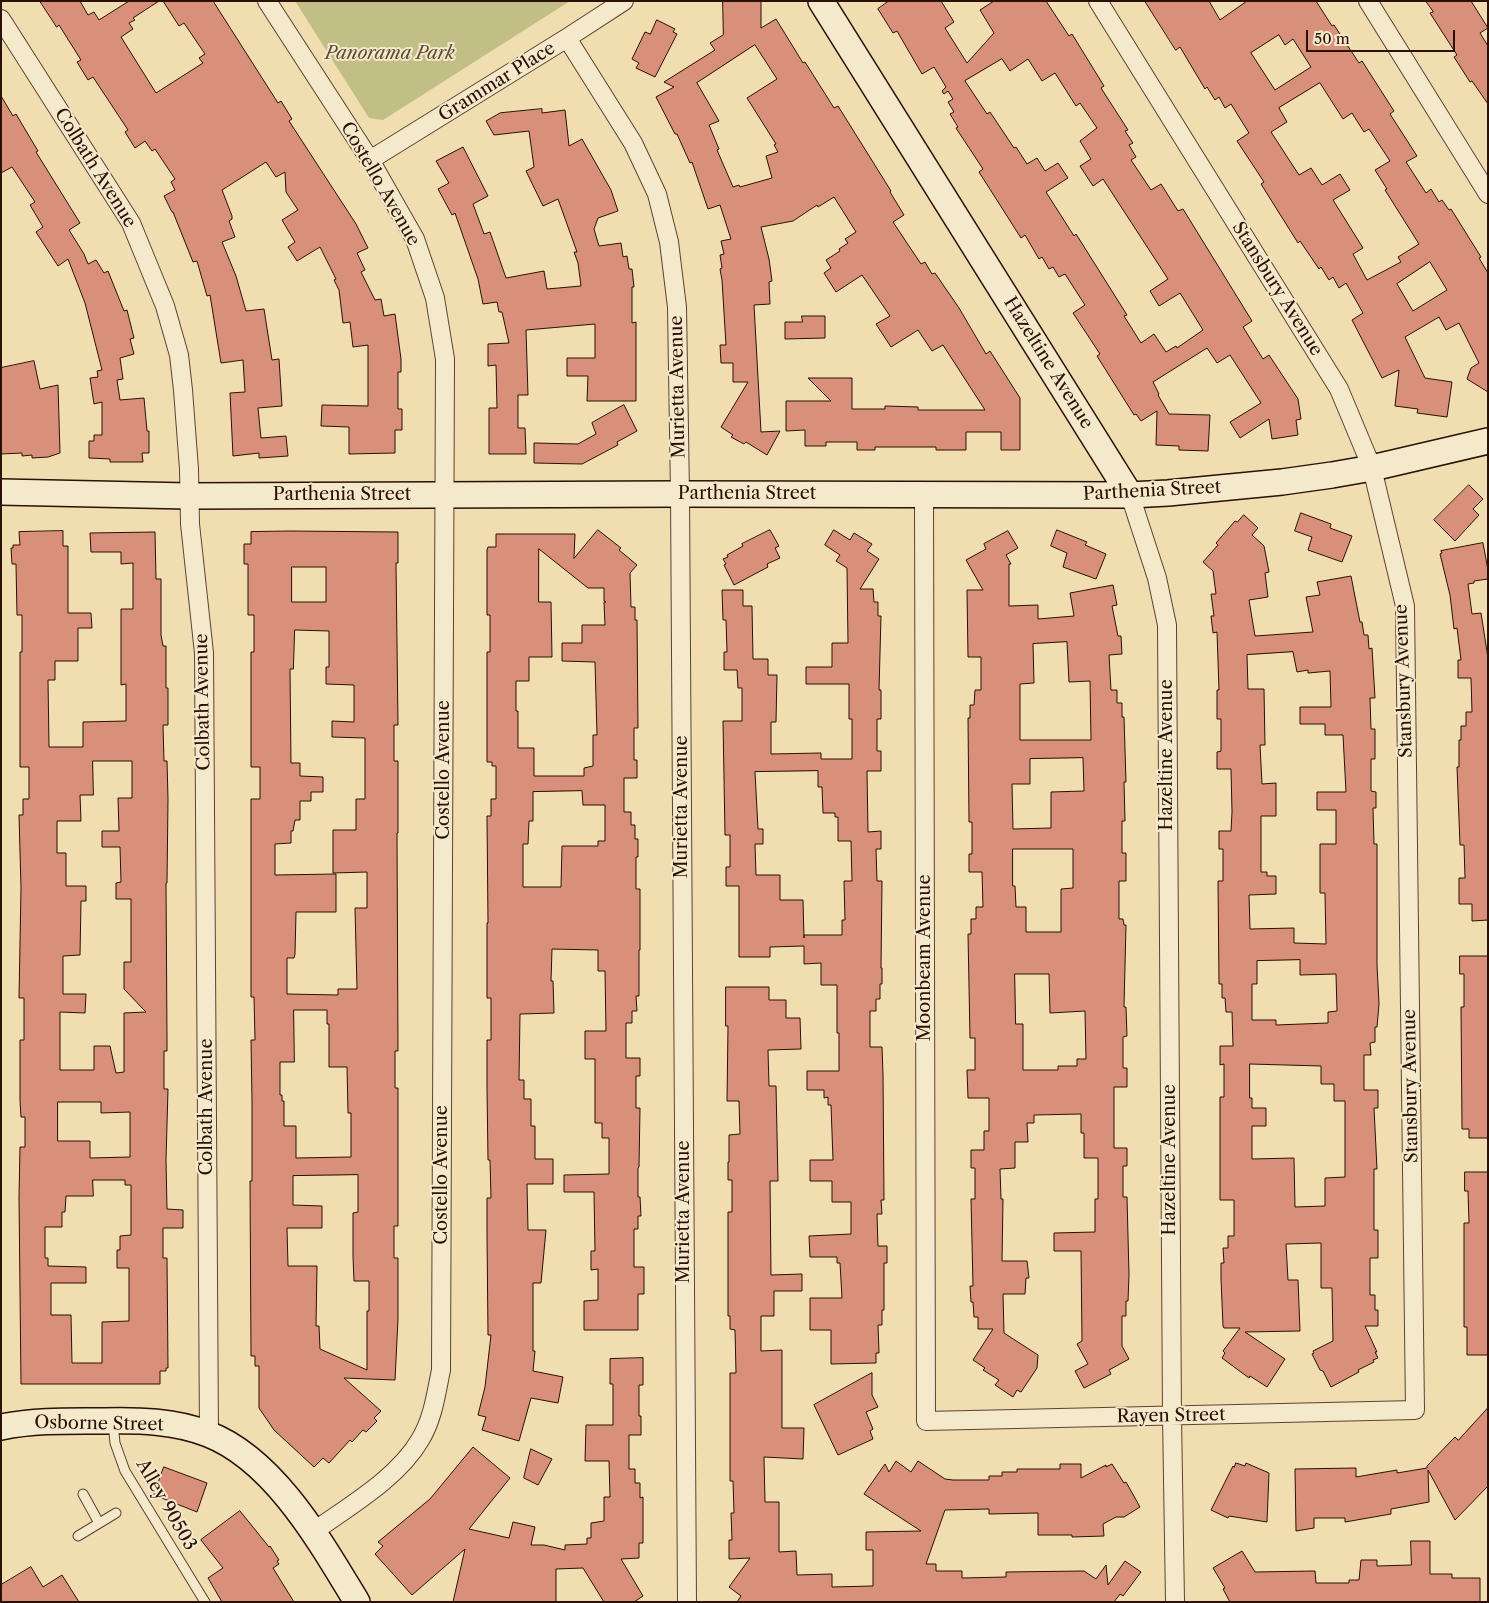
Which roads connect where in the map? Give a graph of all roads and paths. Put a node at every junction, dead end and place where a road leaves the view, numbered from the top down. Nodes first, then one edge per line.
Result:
1 (267, 1) edge
2 (624, 1) edge
3 (821, 1) edge
4 (1098, 1) edge
5 (1368, 1) edge
6 (1, 19) edge
7 (567, 38) junction
8 (370, 160) junction
9 (1488, 194) edge
10 (1488, 441) edge
11 (1372, 468) junction
12 (1, 492) edge
13 (680, 494) junction
14 (1130, 494) junction
15 (445, 495) junction
16 (924, 495) junction
17 (188, 496) junction
18 (1415, 1410) joint
19 (1172, 1416) junction
20 (113, 1420) junction
21 (926, 1421) joint
22 (1, 1428) edge
23 (209, 1434) junction
24 (83, 1494) dead end
25 (116, 1513) dead end
26 (99, 1523) junction
27 (313, 1532) junction
28 (78, 1536) dead end
29 (205, 1602) edge
30 (357, 1602) edge
31 (687, 1602) edge
32 (1175, 1602) edge

1 - 8 street, Costello Avenue
2 - 7 street, Grammar Place
3 - 14 street, Hazeltine Avenue
4 - 11 street, Stansbury Avenue
5 - 9 street
6 - 17 street, Colbath Avenue
7 - 8 street, Grammar Place
7 - 13 street, Murietta Avenue
8 - 15 street, Costello Avenue
10 - 11 street, Parthenia Street
11 - 14 street, Parthenia Street
11 - 18 street, Stansbury Avenue
12 - 17 street, Parthenia Street
13 - 15 street, Parthenia Street
13 - 16 street, Parthenia Street
13 - 31 street, Murietta Avenue
14 - 16 street, Parthenia Street
14 - 19 street, Hazeltine Avenue
15 - 17 street, Parthenia Street
15 - 27 street, Costello Avenue
16 - 21 street, Moonbeam Avenue
17 - 23 street, Colbath Avenue
18 - 19 street, Rayen Street
19 - 21 street, Rayen Street
19 - 32 street, Hazeltine Avenue
20 - 22 street, Osborne Street
20 - 23 street, Osborne Street
20 - 29 lane, Alley 90503
23 - 27 street, Osborne Street
24 - 26 lane
25 - 26 lane
26 - 28 lane
27 - 30 street, Osborne Street

